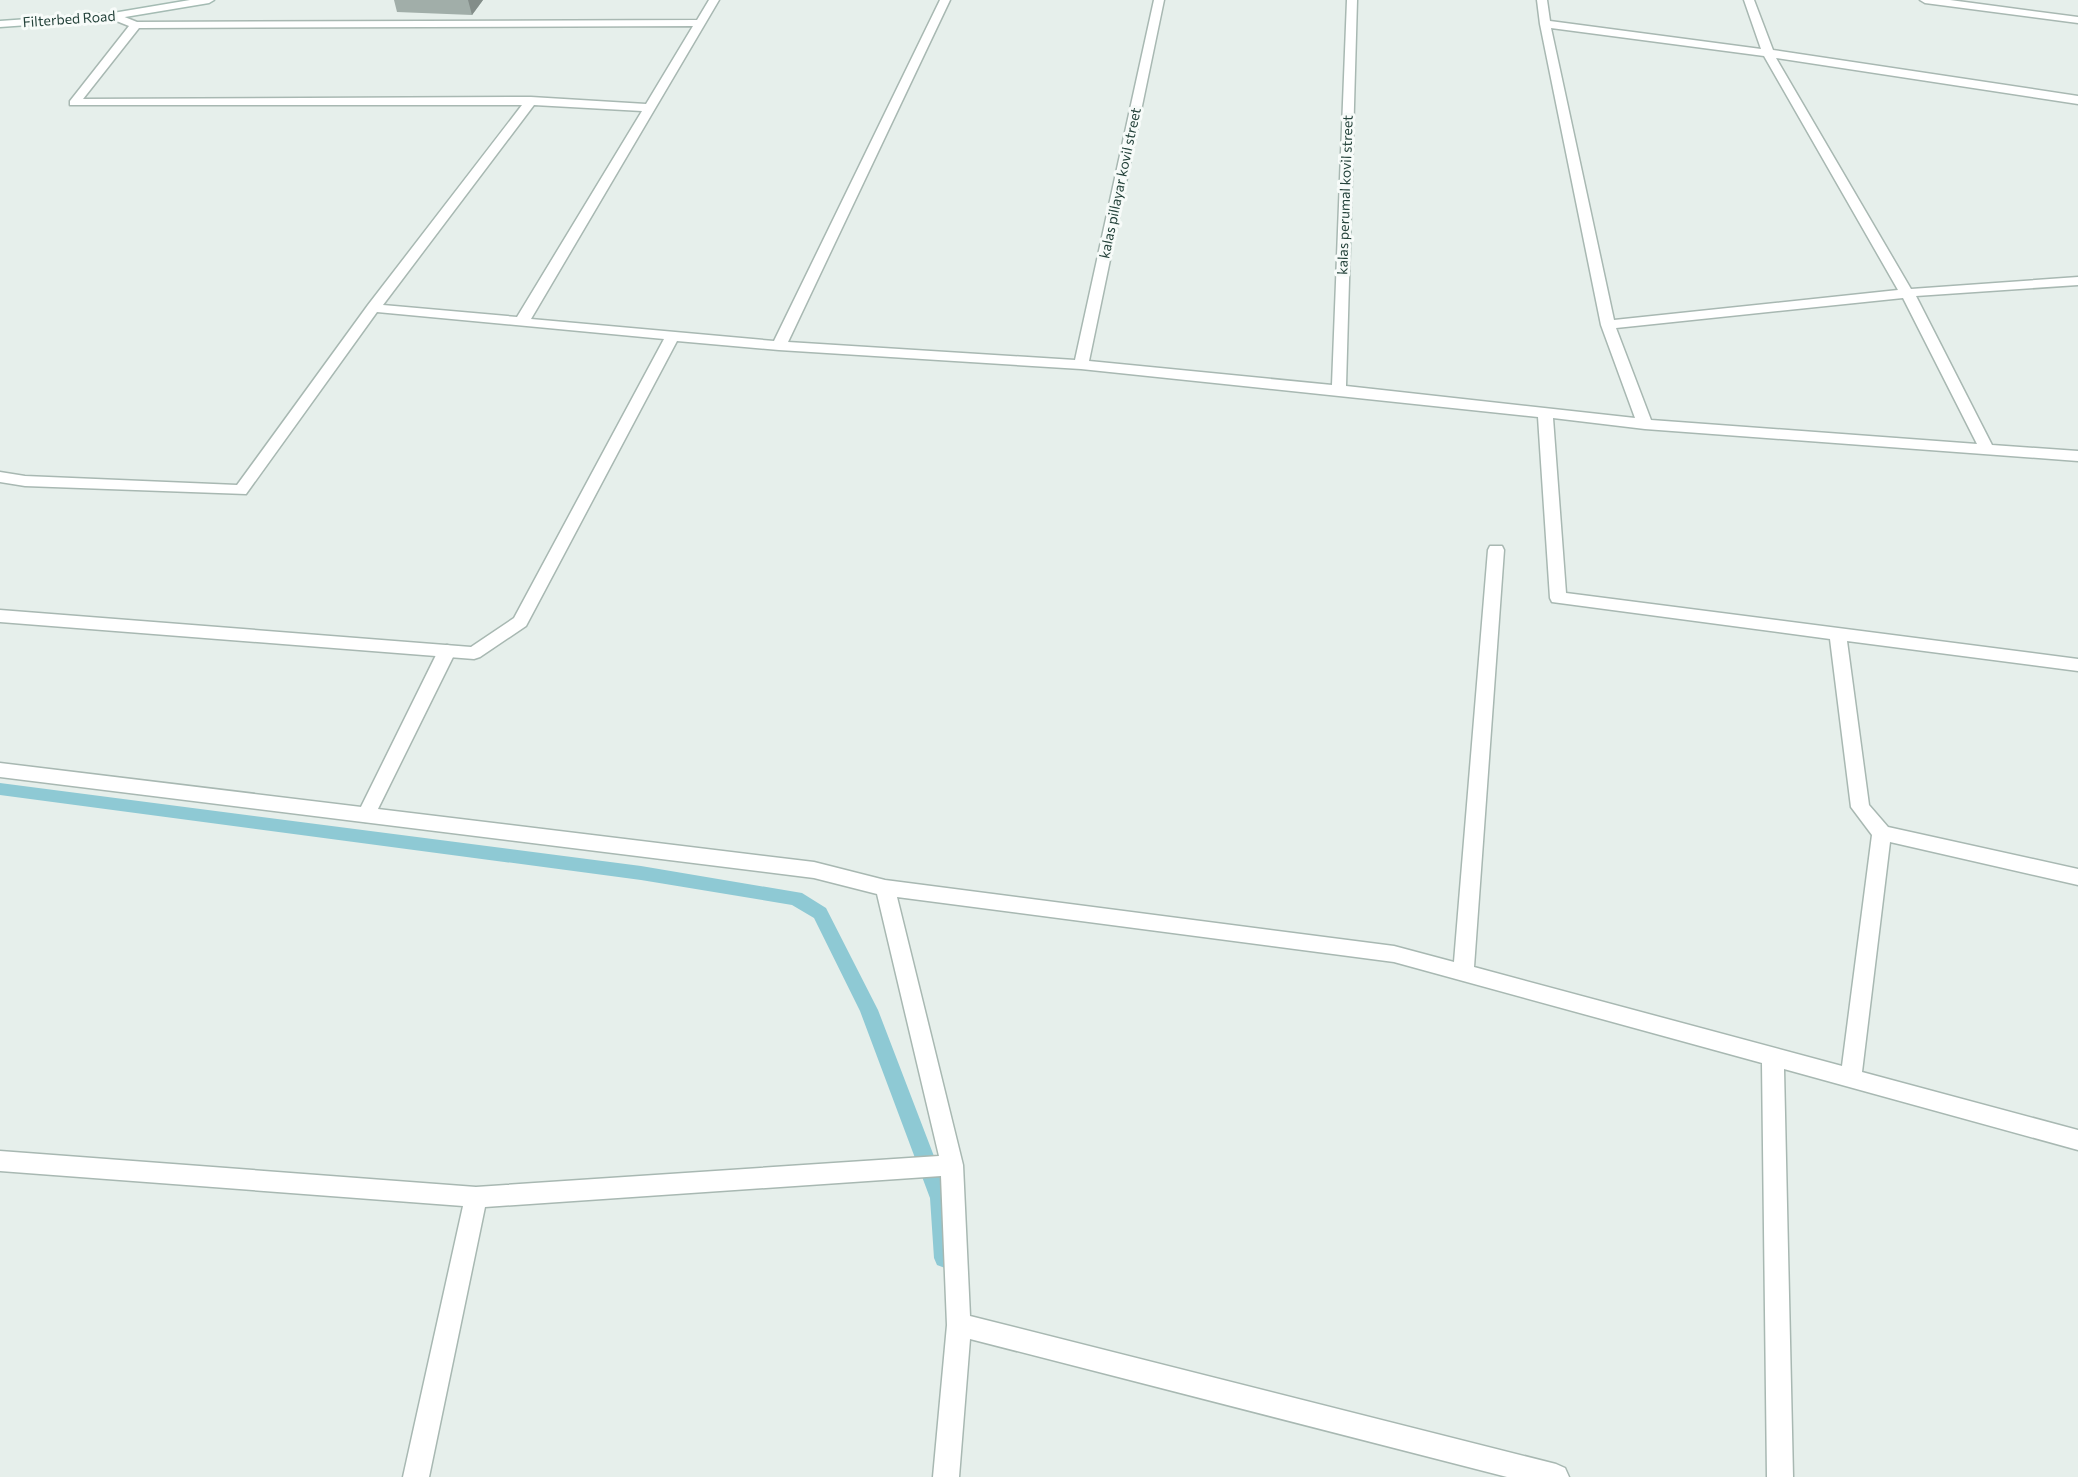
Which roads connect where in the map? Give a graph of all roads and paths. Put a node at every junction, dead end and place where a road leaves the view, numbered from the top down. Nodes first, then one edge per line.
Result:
1 (209, 0) edge
2 (714, 0) edge
3 (945, 0) edge
4 (1159, 0) edge
5 (1352, 0) edge
6 (1542, 0) edge
7 (1749, 0) edge
8 (1925, 0) edge
9 (113, 16) junction
10 (2078, 20) edge
11 (700, 22) junction
12 (0, 24) edge
13 (1545, 24) junction
14 (136, 25) junction
15 (1768, 53) junction
16 (2077, 100) edge
17 (531, 101) junction
18 (648, 108) junction
19 (2078, 281) edge
20 (1907, 293) junction
21 (373, 308) junction
22 (521, 323) junction
23 (1608, 325) junction
24 (672, 337) junction
25 (779, 346) junction
26 (1081, 365) junction
27 (1339, 390) junction
28 (1545, 413) junction
29 (1645, 424) junction
30 (1987, 449) junction
31 (2078, 456) edge
32 (0, 477) edge
33 (1496, 550) dead end
34 (0, 615) edge
35 (1838, 634) junction
36 (447, 651) junction
37 (2078, 665) edge
38 (0, 770) edge
39 (366, 815) junction
40 (1882, 833) junction
41 (2078, 877) edge
42 (885, 888) junction
43 (1463, 972) junction
44 (1773, 1057) junction
45 (1851, 1078) junction
46 (2078, 1140) edge
47 (0, 1161) edge
48 (952, 1166) junction
49 (476, 1197) junction
50 (959, 1325) junction
51 (416, 1477) edge
52 (946, 1477) edge
53 (1556, 1477) edge
54 (1780, 1477) edge

1 - 9 street, Filterbed Road
2 - 11 street
3 - 25 street
4 - 26 street, kalas pillayar kovil street
5 - 27 street, kalas perumal kovil street
6 - 13 street
7 - 15 street
8 - 10 street
9 - 12 street, Filterbed Road
9 - 14 street
11 - 14 street
11 - 18 street
13 - 15 street
13 - 23 street
14 - 17 street
15 - 16 street
15 - 20 street
17 - 18 street
17 - 21 street
18 - 22 street
19 - 20 street
20 - 23 street
20 - 30 street
21 - 22 street
21 - 32 street
22 - 24 street
23 - 29 street
24 - 25 street
24 - 36 street
25 - 26 street
26 - 27 street
27 - 28 street
28 - 29 street
28 - 35 street
29 - 30 street
30 - 31 street
33 - 43 street
34 - 36 street
35 - 37 street
35 - 40 street
36 - 39 street
38 - 39 street
39 - 42 street
40 - 41 street
40 - 45 street
42 - 43 street
42 - 48 street
43 - 44 street
44 - 45 street
44 - 54 street
45 - 46 street
47 - 49 street
48 - 49 street
48 - 50 street
49 - 51 street
50 - 52 street
50 - 53 street

